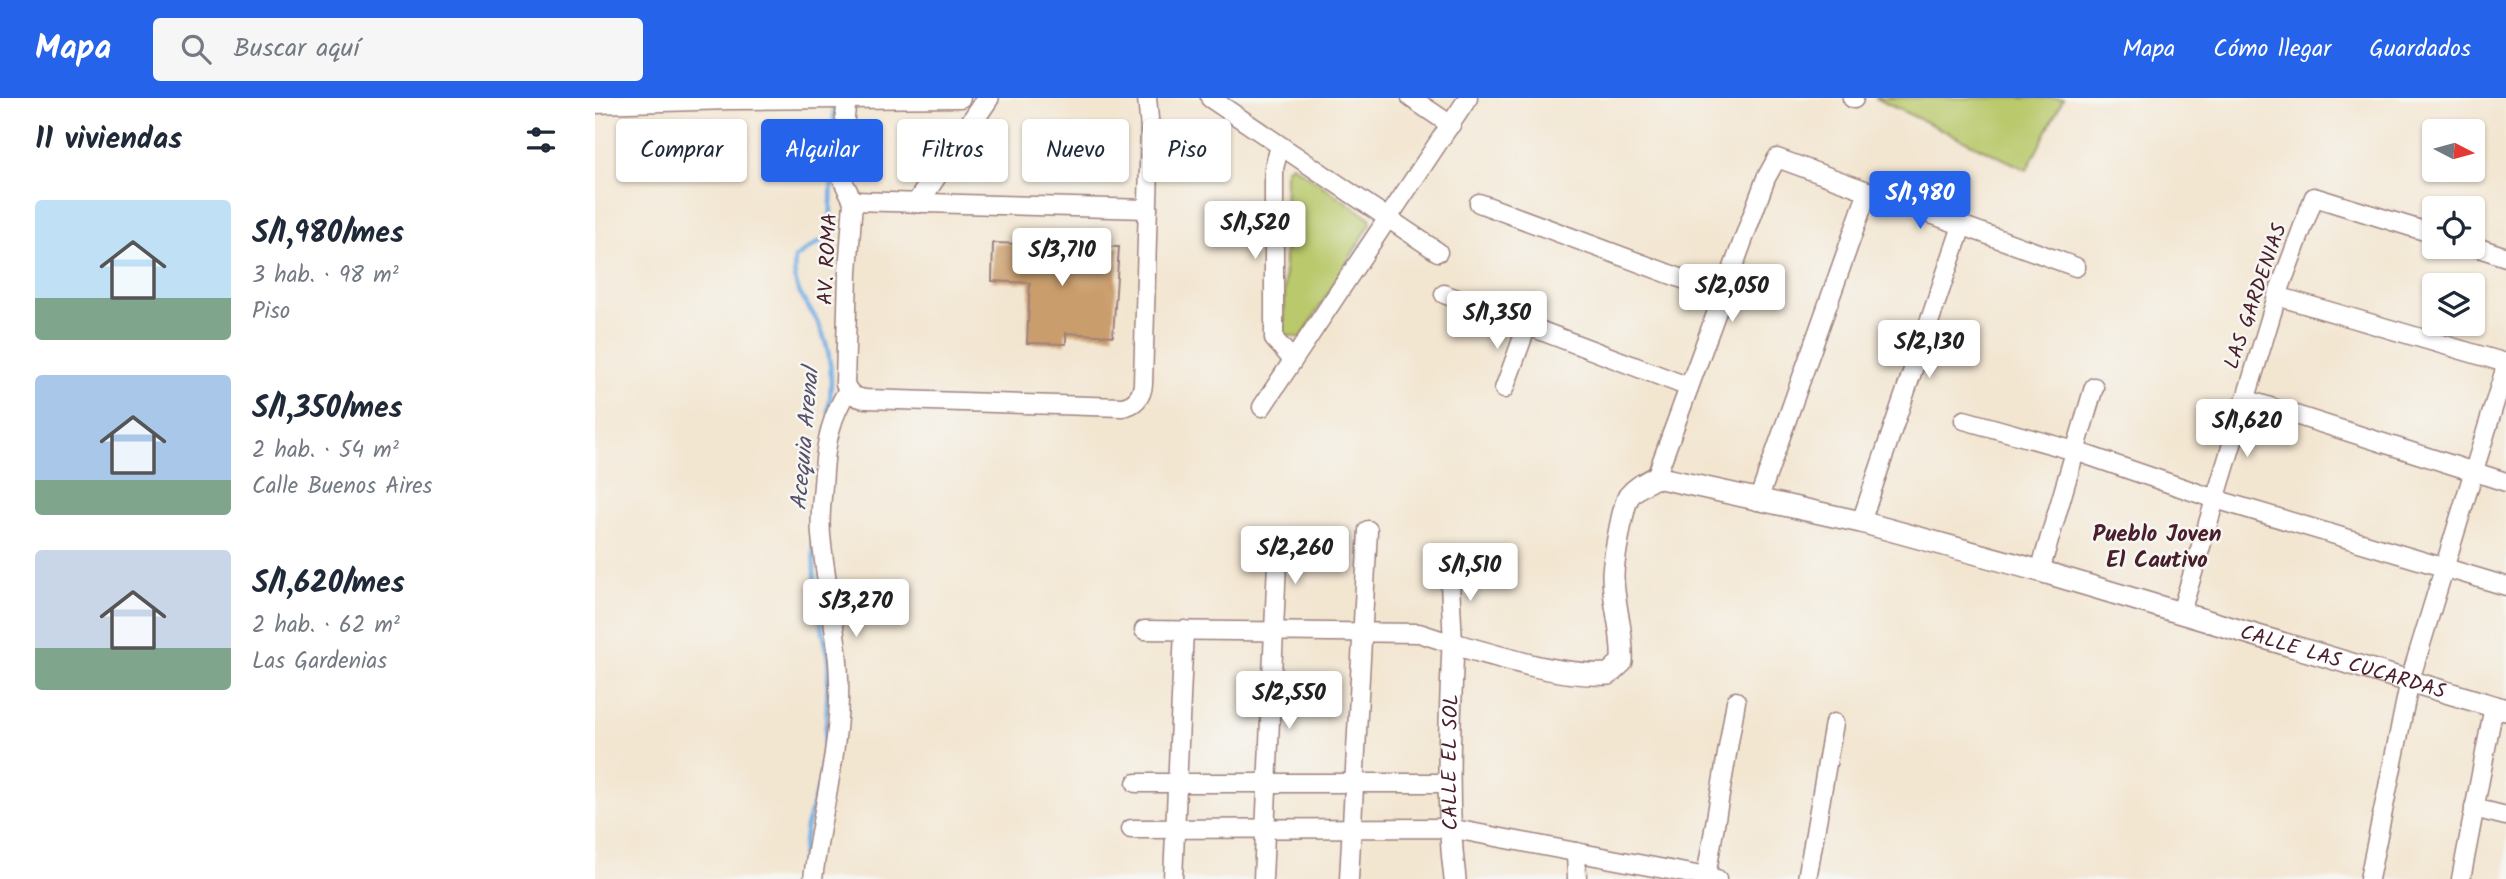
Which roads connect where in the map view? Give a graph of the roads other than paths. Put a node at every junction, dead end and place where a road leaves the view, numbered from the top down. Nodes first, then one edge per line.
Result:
1 (961, 98) edge
2 (988, 98) edge
3 (1147, 98) edge
4 (1210, 98) edge
5 (1411, 98) edge
6 (1468, 98) edge
7 (730, 99) edge
8 (817, 99) edge
9 (846, 99) edge
10 (915, 99) edge
11 (595, 104) edge
12 (1451, 125) junction
13 (1280, 146) junction
14 (1868, 191) junction
15 (853, 201) junction
16 (918, 202) junction
17 (1479, 203) dead end
18 (1148, 209) junction
19 (1388, 219) junction
20 (1962, 226) junction
21 (2422, 230) edge
22 (2485, 250) edge
23 (1438, 252) dead end
24 (2506, 257) edge
25 (2076, 267) dead end
26 (1444, 294) dead end
27 (1723, 294) junction
28 (2277, 296) junction
29 (1527, 326) junction
30 (1293, 360) junction
31 (2506, 364) edge
32 (846, 387) junction
33 (1689, 387) junction
34 (2094, 387) dead end
35 (1504, 389) dead end
36 (2245, 399) junction
37 (1262, 407) dead end
38 (1964, 420) dead end
39 (2074, 451) junction
40 (2473, 471) junction
41 (1656, 477) junction
42 (2506, 482) edge
43 (2215, 499) junction
44 (1758, 501) junction
45 (1861, 522) junction
46 (1368, 530) dead end
47 (1278, 540) dead end
48 (1449, 563) dead end
49 (2446, 567) junction
50 (2040, 571) junction
51 (2506, 586) edge
52 (2181, 612) junction
53 (1144, 630) dead end
54 (1184, 630) junction
55 (1273, 631) junction
56 (1362, 632) junction
57 (1453, 645) junction
58 (2410, 680) junction
59 (1737, 701) dead end
60 (2500, 708) edge
61 (1834, 723) dead end
62 (1268, 782) junction
63 (1136, 783) dead end
64 (1354, 783) junction
65 (1448, 783) junction
66 (1176, 784) junction
67 (2474, 808) junction
68 (2506, 816) edge
69 (1131, 828) dead end
70 (1175, 828) junction
71 (1449, 828) junction
72 (1266, 829) junction
73 (1352, 829) junction
74 (1576, 852) junction
75 (1711, 878) edge
76 (813, 879) edge
77 (1173, 879) edge
78 (1263, 879) edge
79 (1349, 879) edge
80 (1455, 879) edge
81 (1577, 879) edge
82 (1807, 879) edge
83 (2369, 879) edge
84 (2461, 879) edge

1 - 10 street
2 - 16 street
3 - 18 street
4 - 13 street
5 - 12 street
6 - 12 street
7 - 8 street
7 - 11 street
8 - 9 street
9 - 10 street
9 - 15 street, AV. ROMA
12 - 19 street
13 - 19 street
13 - 30 street
14 - 20 street
14 - 27 street
14 - 44 street
15 - 16 street
15 - 32 street, AV. ROMA
16 - 18 street
17 - 27 street
18 - 32 street
19 - 23 street
19 - 30 street
20 - 25 street
20 - 45 street
21 - 28 street, LAS GARDENIAS
22 - 24 street
26 - 29 street
27 - 33 street
28 - 31 street
28 - 36 street, LAS GARDENIAS
29 - 33 street
29 - 35 street
30 - 37 street
31 - 40 street
32 - 76 street
33 - 41 street
34 - 39 street
36 - 40 street
36 - 43 street, LAS GARDENIAS
38 - 39 street
39 - 43 street
39 - 50 street
40 - 42 street
40 - 49 street
41 - 44 street, CALLE LAS CUCARDAS
41 - 57 street
43 - 49 street
43 - 52 street, LAS GARDENIAS
44 - 45 street, CALLE LAS CUCARDAS
45 - 50 street, CALLE LAS CUCARDAS
46 - 56 street
47 - 55 street
48 - 57 street
49 - 51 street
49 - 58 street
50 - 52 street, CALLE LAS CUCARDAS
52 - 58 street, CALLE LAS CUCARDAS
53 - 54 street
54 - 55 street
54 - 66 street
55 - 56 street
55 - 62 street
56 - 57 street
56 - 64 street
57 - 65 street, CALLE EL SOL
58 - 60 street, CALLE LAS CUCARDAS
58 - 83 street
59 - 75 street
60 - 67 street
61 - 82 street
62 - 64 street
62 - 66 street
62 - 72 street
63 - 66 street
64 - 65 street
64 - 73 street
65 - 71 street, CALLE EL SOL
66 - 70 street
67 - 68 street
67 - 84 street
69 - 70 street
70 - 72 street
70 - 77 street
71 - 73 street
71 - 74 street
71 - 80 street, CALLE EL SOL
72 - 73 street
72 - 78 street
73 - 79 street
74 - 75 street
74 - 81 street

